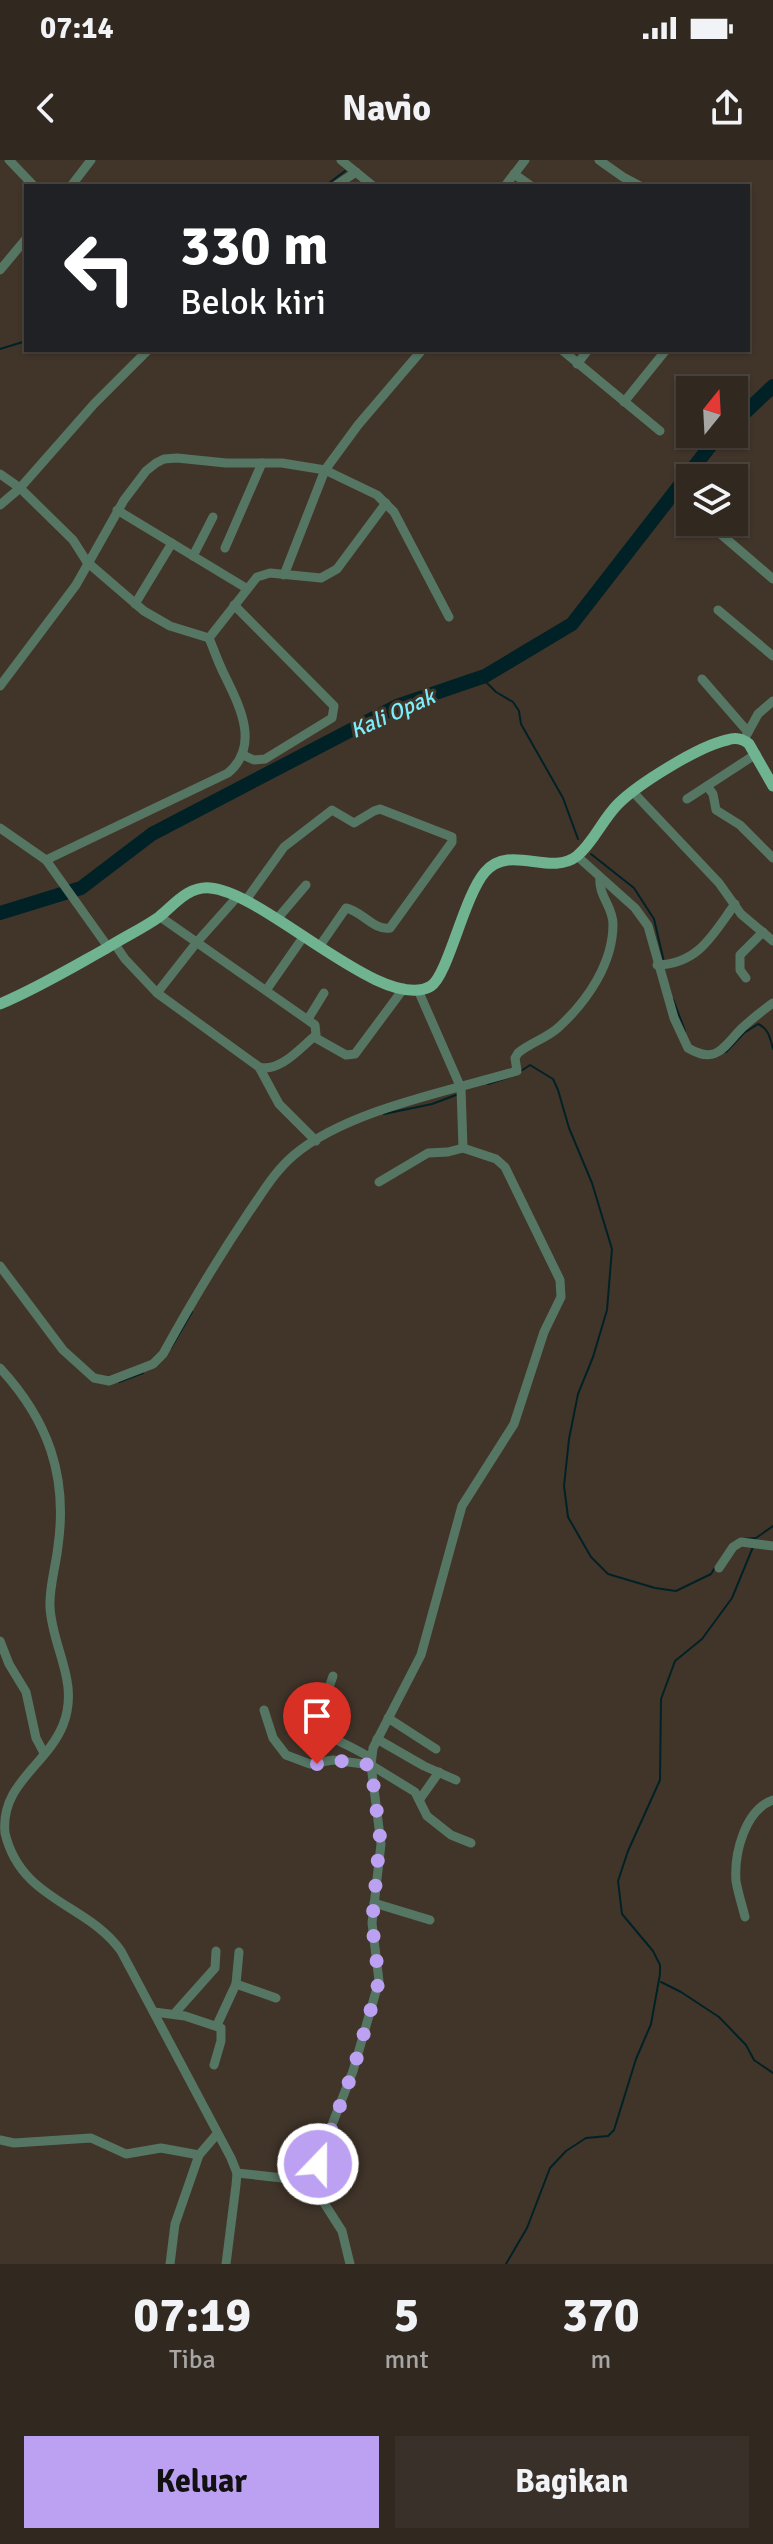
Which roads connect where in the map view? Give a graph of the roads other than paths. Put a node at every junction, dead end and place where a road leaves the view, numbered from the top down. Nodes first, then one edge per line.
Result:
1 (9, 160) edge
2 (91, 160) edge
3 (525, 160) edge
4 (599, 160) edge
5 (349, 166) edge
6 (514, 174) junction
7 (32, 184) edge
8 (73, 184) edge
9 (336, 184) edge
10 (371, 184) edge
11 (506, 184) edge
12 (528, 184) edge
13 (636, 184) edge
14 (24, 241) edge
15 (0, 270) edge
16 (146, 352) edge
17 (420, 352) edge
18 (564, 352) edge
19 (586, 352) edge
20 (664, 352) edge
21 (577, 364) junction
22 (624, 402) junction
23 (660, 431) dead end
24 (262, 463) junction
25 (325, 470) junction
26 (0, 474) edge
27 (20, 488) junction
28 (386, 503) junction
29 (0, 505) edge
30 (117, 510) junction
31 (213, 517) dead end
32 (723, 536) edge
33 (172, 543) junction
34 (225, 548) dead end
35 (193, 556) junction
36 (87, 562) junction
37 (284, 575) junction
38 (772, 577) edge
39 (246, 588) junction
40 (135, 604) junction
41 (234, 605) junction
42 (718, 610) dead end
43 (449, 617) dead end
44 (209, 638) junction
45 (773, 656) edge
46 (702, 679) dead end
47 (0, 686) edge
48 (773, 701) edge
49 (746, 736) junction
50 (756, 754) junction
51 (243, 755) junction
52 (707, 786) junction
53 (773, 786) edge
54 (633, 792) junction
55 (687, 799) dead end
56 (0, 828) edge
57 (577, 856) junction
58 (773, 858) edge
59 (46, 860) junction
60 (600, 877) junction
61 (306, 885) dead end
62 (242, 898) junction
63 (735, 904) junction
64 (159, 916) junction
65 (277, 919) junction
66 (763, 932) junction
67 (304, 936) junction
68 (773, 941) edge
69 (197, 942) junction
70 (111, 945) junction
71 (319, 947) junction
72 (663, 964) junction
73 (746, 978) dead end
74 (404, 988) junction
75 (267, 989) junction
76 (418, 990) junction
77 (157, 993) junction
78 (324, 993) dead end
79 (773, 1003) edge
80 (0, 1004) edge
81 (308, 1019) junction
82 (314, 1037) junction
83 (259, 1067) junction
84 (461, 1088) junction
85 (316, 1141) junction
86 (463, 1148) junction
87 (379, 1182) dead end
88 (0, 1266) edge
89 (0, 1368) edge
90 (773, 1546) edge
91 (719, 1568) dead end
92 (0, 1641) edge
93 (333, 1676) dead end
94 (264, 1710) dead end
95 (388, 1718) junction
96 (377, 1739) junction
97 (436, 1749) dead end
98 (44, 1753) junction
99 (371, 1762) junction
100 (439, 1772) junction
101 (456, 1780) dead end
102 (420, 1799) junction
103 (773, 1800) edge
104 (471, 1843) dead end
105 (4, 1844) edge
106 (374, 1903) junction
107 (745, 1917) dead end
108 (430, 1920) dead end
109 (216, 1951) dead end
110 (239, 1952) dead end
111 (236, 1984) junction
112 (276, 1998) dead end
113 (154, 2012) junction
114 (174, 2014) junction
115 (217, 2025) junction
116 (214, 2065) dead end
117 (217, 2134) junction
118 (0, 2140) edge
119 (199, 2155) junction
120 (237, 2173) junction
121 (310, 2181) junction
122 (170, 2264) edge
123 (226, 2264) edge
124 (350, 2264) edge

1 - 7 street
2 - 8 street
3 - 6 street
4 - 13 street
5 - 9 street
5 - 10 street
6 - 11 street
6 - 12 street
14 - 15 street
16 - 27 street
17 - 25 street
18 - 21 street
19 - 21 street
20 - 22 street
21 - 22 street
22 - 23 street
24 - 25 street
24 - 30 street
24 - 34 street
25 - 28 street
25 - 37 street
26 - 27 street
27 - 29 street
27 - 36 street
28 - 37 street
28 - 43 street
30 - 33 street
30 - 36 street
31 - 35 street
32 - 38 street
33 - 35 street
33 - 40 street
35 - 39 street
36 - 40 street
36 - 47 street
37 - 39 street
39 - 41 street
40 - 44 street
41 - 44 street
41 - 51 street
42 - 45 street
44 - 51 street
46 - 49 street
48 - 49 street
49 - 50 main road
49 - 54 main road
50 - 52 street
50 - 53 main road
51 - 59 street
52 - 55 street
52 - 58 street
54 - 57 main road
54 - 63 street
56 - 59 street
57 - 60 street
57 - 76 main road
59 - 70 street
60 - 72 street
60 - 84 street
61 - 65 street
62 - 64 main road
62 - 65 main road
62 - 69 street
62 - 71 street
63 - 66 street
63 - 72 street
64 - 69 street
64 - 70 main road
65 - 67 main road
66 - 68 street
66 - 73 street
67 - 71 main road
67 - 75 street
69 - 75 street
69 - 77 street
70 - 77 street
70 - 80 main road
71 - 74 main road
72 - 79 street
74 - 76 main road
74 - 82 street
75 - 81 street
76 - 84 street
77 - 83 street
78 - 81 street
81 - 82 street
82 - 83 street
83 - 85 street
84 - 85 street
84 - 86 street
85 - 88 street
86 - 87 street
86 - 95 street
89 - 98 street
90 - 91 street
92 - 98 street
93 - 99 street
94 - 99 street
95 - 96 street
95 - 97 street
96 - 99 street
96 - 100 street
98 - 105 street
99 - 102 street
99 - 106 street
100 - 101 street
100 - 102 street
102 - 104 street
103 - 107 street
105 - 113 street
106 - 108 street
106 - 121 street
109 - 114 street
110 - 111 street
111 - 112 street
111 - 115 street
113 - 114 street
113 - 117 street
114 - 115 street
115 - 116 street
117 - 119 street
117 - 120 street
118 - 119 street
119 - 122 street
120 - 121 street
120 - 123 street
121 - 124 street

